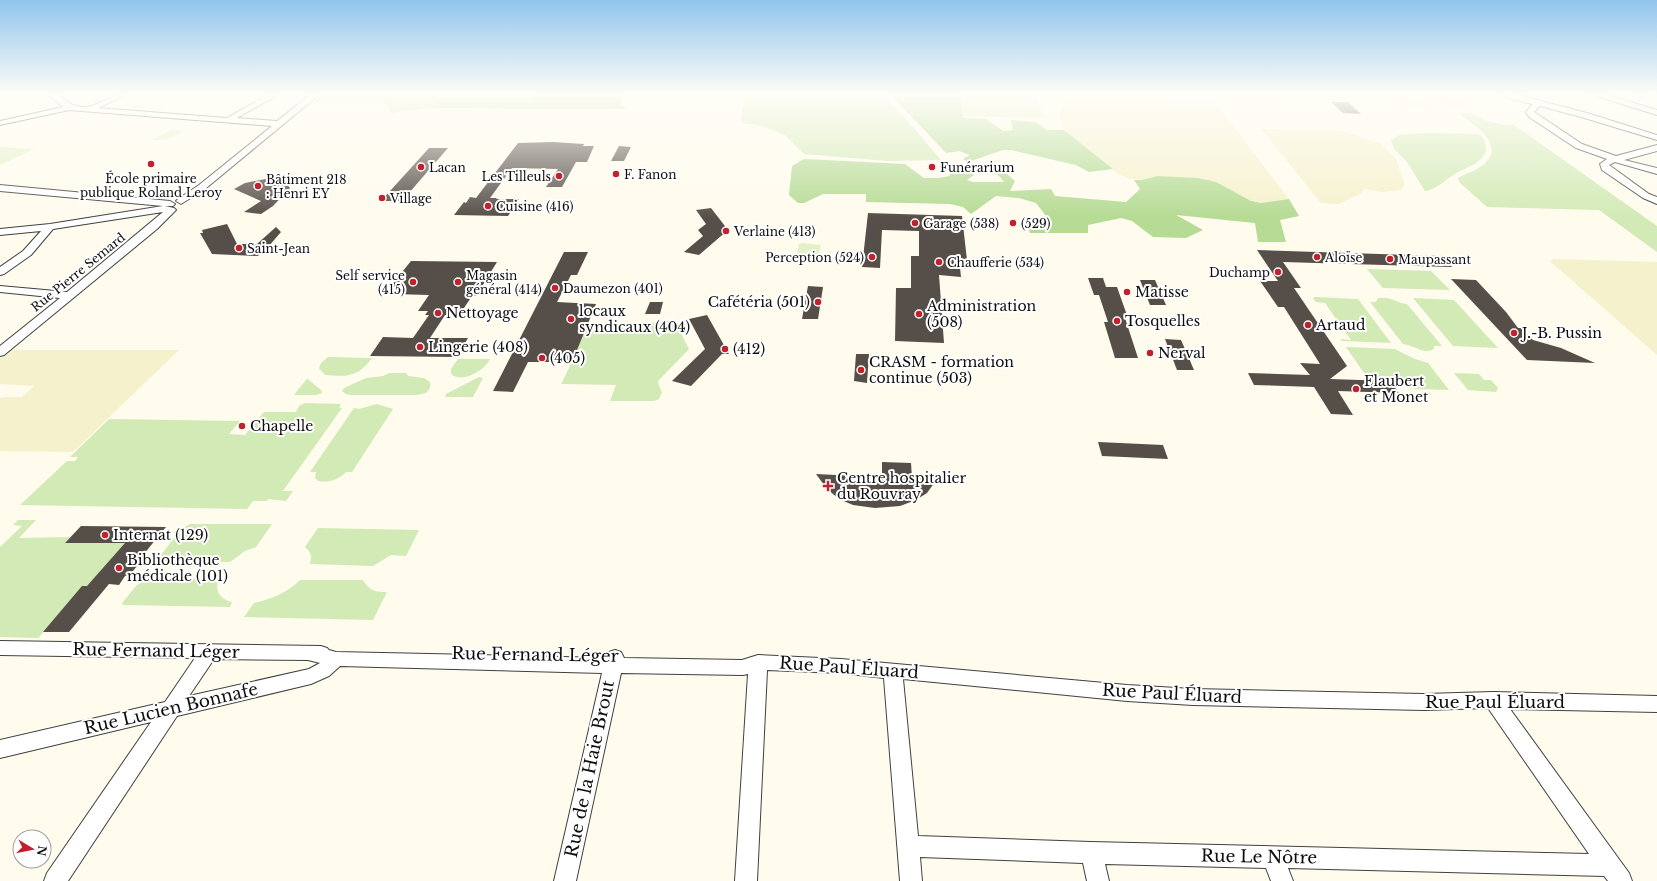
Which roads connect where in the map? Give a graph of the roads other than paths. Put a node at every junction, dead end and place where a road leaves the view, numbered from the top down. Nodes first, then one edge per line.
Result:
1 (266, 135) edge
2 (1563, 135) edge
3 (1657, 148) edge
4 (1616, 159) junction
5 (1657, 171) edge
6 (0, 188) edge
7 (1656, 201) edge
8 (168, 208) junction
9 (50, 227) junction
10 (0, 232) edge
11 (0, 272) edge
12 (0, 289) edge
13 (68, 295) junction
14 (0, 352) edge
15 (0, 648) edge
16 (209, 652) junction
17 (312, 654) junction
18 (336, 659) junction
19 (614, 661) junction
20 (758, 662) junction
21 (688, 667) joint
22 (893, 672) junction
23 (1493, 700) junction
24 (1657, 704) edge
25 (171, 710) junction
26 (0, 749) edge
27 (908, 846) junction
28 (1091, 853) junction
29 (1273, 858) junction
30 (1615, 873) edge
31 (56, 881) edge
32 (565, 881) edge
33 (746, 881) edge
34 (911, 881) edge
35 (1098, 881) edge
36 (1282, 881) edge

1 - 8 street, Rue Pierre Semard
2 - 4 street
3 - 4 street
4 - 5 street
4 - 7 street
6 - 8 street
8 - 9 street
8 - 13 street, Rue Pierre Semard
9 - 10 street
9 - 11 street
12 - 13 street
13 - 14 street, Rue Pierre Semard
15 - 16 street, Rue Fernand Léger
16 - 17 street, Rue Fernand Léger
16 - 25 street
17 - 18 street, Rue Fernand Léger
17 - 19 street, Rue Fernand Léger
18 - 19 street, Rue Fernand Léger
18 - 25 street, Rue Lucien Bonnafe
19 - 20 street, Rue Fernand Léger
19 - 21 street, Rue Fernand Léger
19 - 32 street, Rue de la Haie Brout
20 - 21 street, Rue Paul Éluard
20 - 22 street, Rue Paul Éluard
20 - 33 street
22 - 23 street, Rue Paul Éluard
22 - 27 street
23 - 24 street, Rue Paul Éluard
23 - 30 street
25 - 26 street, Rue Lucien Bonnafe
25 - 31 street
27 - 28 street, Rue Le Nôtre
27 - 34 street
28 - 29 street, Rue Le Nôtre
28 - 35 street
29 - 30 street, Rue Le Nôtre
29 - 36 street

